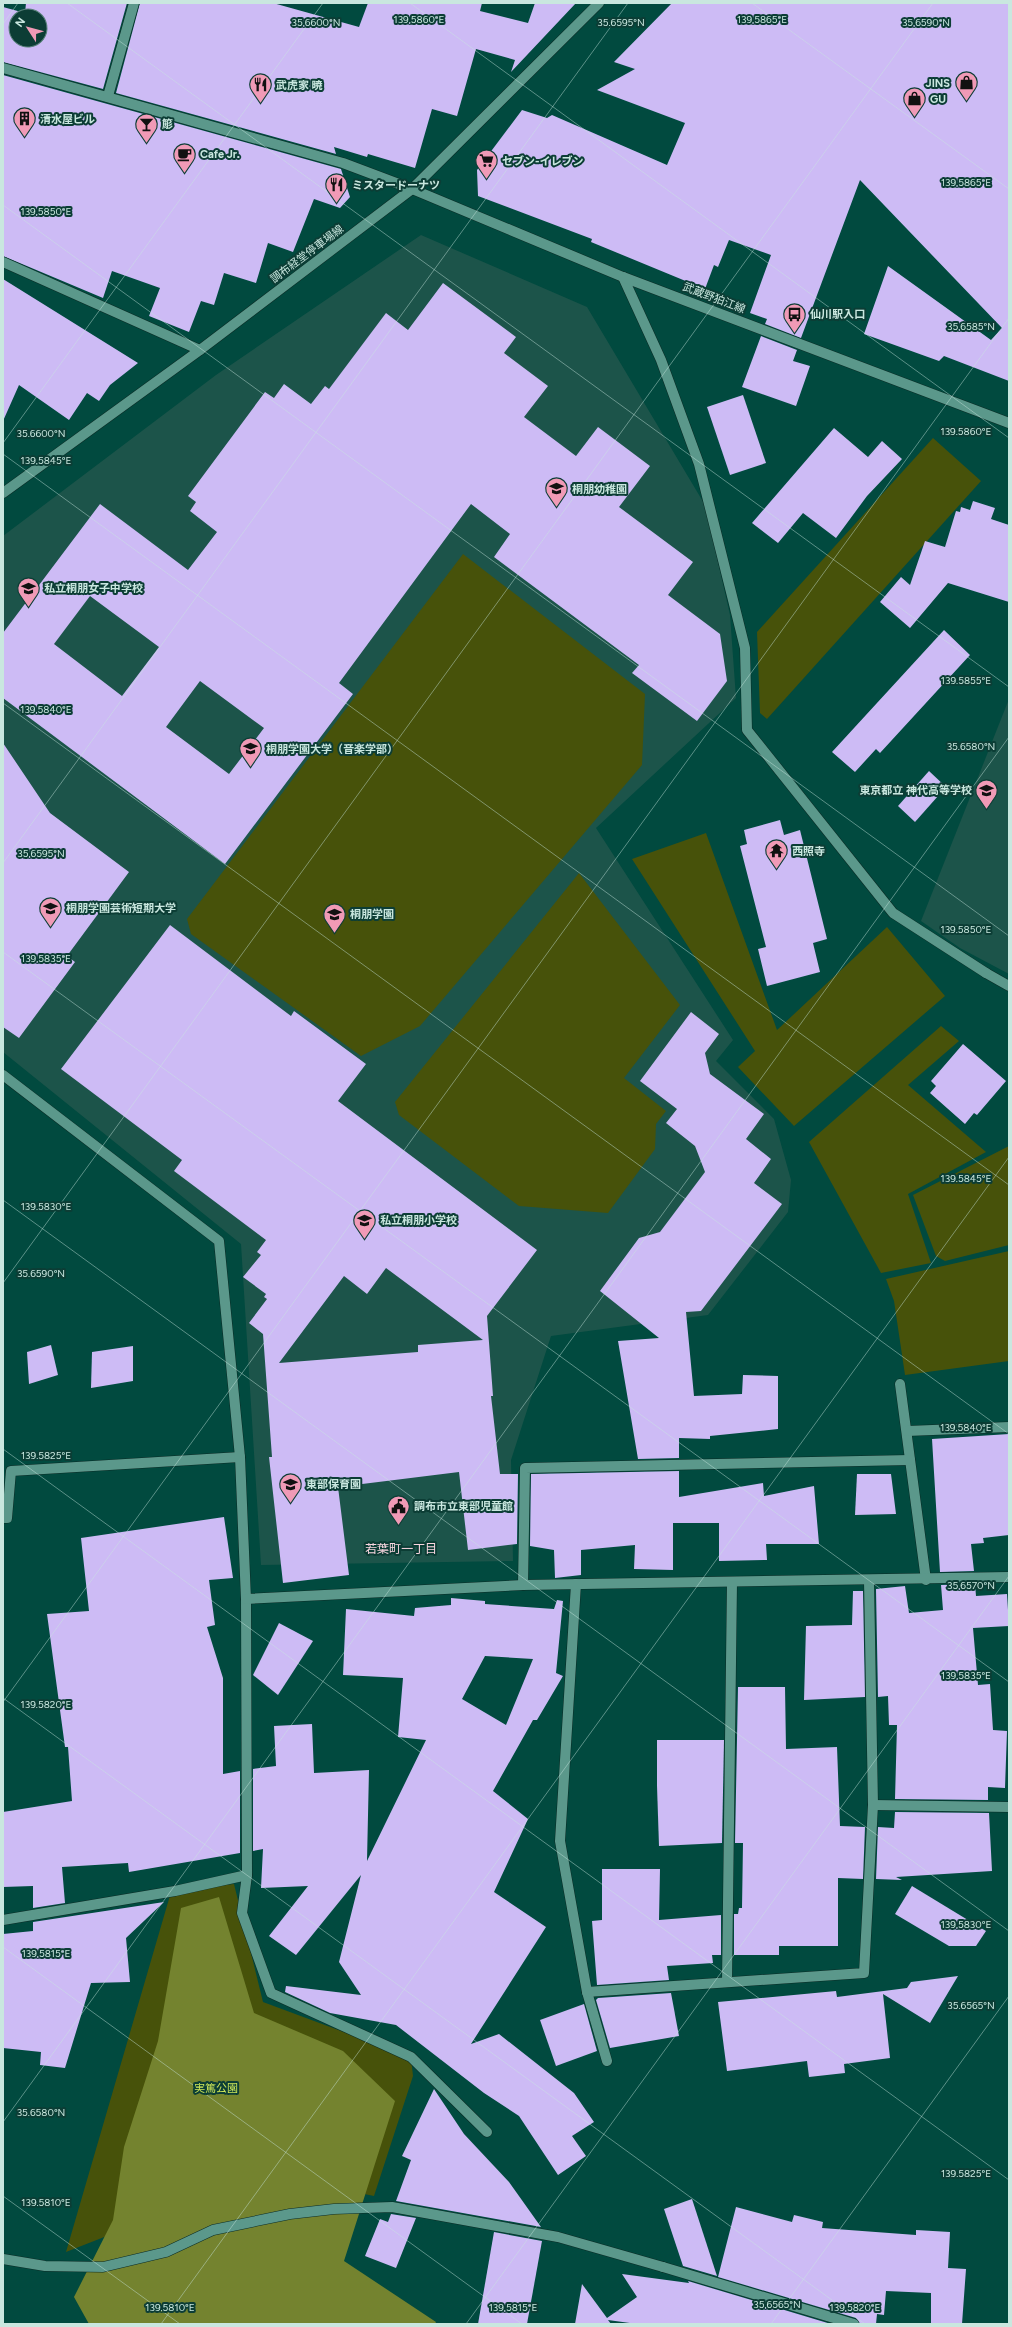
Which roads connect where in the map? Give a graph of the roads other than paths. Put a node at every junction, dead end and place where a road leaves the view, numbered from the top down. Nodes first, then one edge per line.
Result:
1 (134, 3) edge
2 (599, 3) edge
3 (3, 68) edge
4 (108, 96) junction
5 (412, 188) junction
6 (3, 262) edge
7 (623, 277) junction
8 (200, 350) junction
9 (1009, 423) edge
10 (3, 493) edge
11 (1009, 986) edge
12 (3, 1075) edge
13 (900, 1384) dead end
14 (1009, 1427) edge
15 (906, 1431) junction
16 (240, 1457) junction
17 (910, 1460) junction
18 (3, 1518) edge
19 (1009, 1577) edge
20 (926, 1580) junction
21 (869, 1581) junction
22 (732, 1582) junction
23 (576, 1584) junction
24 (523, 1585) junction
25 (246, 1599) junction
26 (873, 1805) junction
27 (1009, 1807) edge
28 (247, 1875) junction
29 (3, 1920) edge
30 (727, 1982) junction
31 (587, 1992) junction
32 (607, 2060) dead end
33 (486, 2132) dead end
34 (3, 2259) edge
35 (854, 2324) edge

1 - 4 street
2 - 5 street, 調布経堂停車場線
3 - 4 street, 武蔵野狛江線
4 - 5 street, 武蔵野狛江線
5 - 7 street, 武蔵野狛江線
5 - 8 street, 調布経堂停車場線
6 - 8 street
7 - 9 street, 武蔵野狛江線
7 - 11 street
8 - 10 street, 調布経堂停車場線
12 - 16 street
13 - 15 street
14 - 15 street
15 - 17 street
16 - 18 street
16 - 25 street
17 - 20 street
17 - 24 street
19 - 20 street
20 - 21 street
21 - 22 street
21 - 26 street
22 - 23 street
22 - 30 street
23 - 24 street
23 - 31 street
24 - 25 street
25 - 28 street
26 - 27 street
26 - 30 street
28 - 29 street
28 - 33 street
30 - 31 street
31 - 32 street
34 - 35 street

